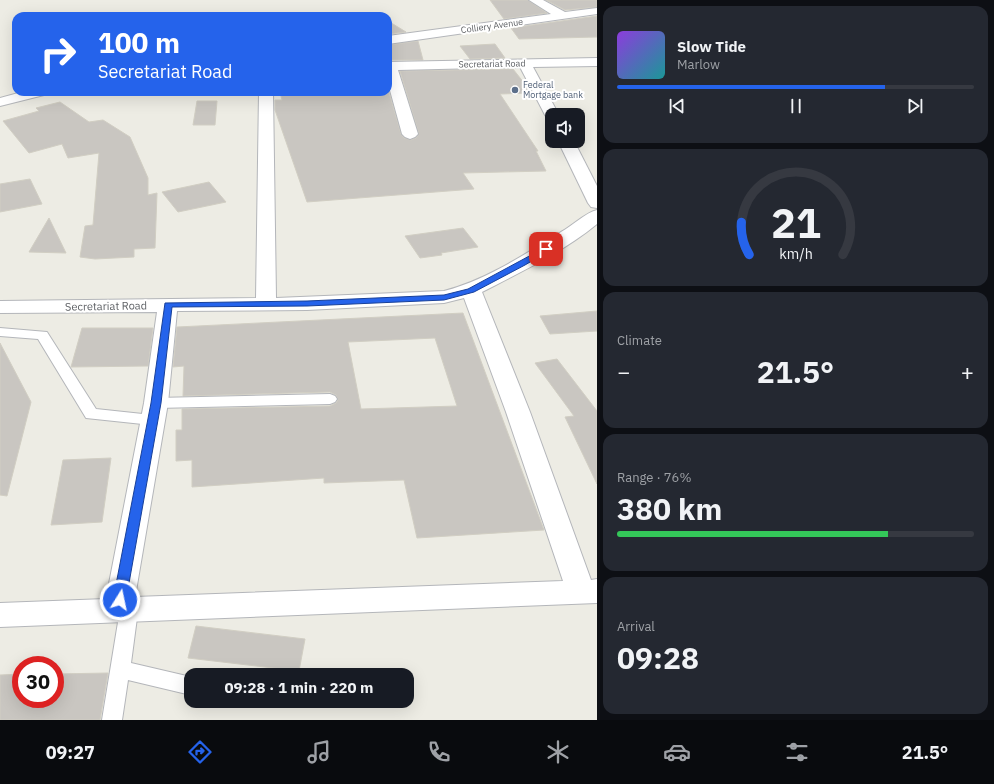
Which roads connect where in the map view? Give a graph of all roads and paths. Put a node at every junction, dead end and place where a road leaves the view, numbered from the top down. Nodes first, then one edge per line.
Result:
1 (535, 0) edge
2 (597, 11) edge
3 (564, 16) junction
4 (392, 39) edge
5 (597, 62) edge
6 (524, 63) junction
7 (392, 66) edge
8 (392, 76) edge
9 (23, 96) edge
10 (266, 96) edge
11 (0, 102) edge
12 (548, 108) edge
13 (410, 134) dead end
14 (570, 148) edge
15 (597, 203) edge
16 (597, 215) edge
17 (471, 290) junction
18 (266, 304) junction
19 (168, 305) junction
20 (0, 307) edge
21 (0, 332) edge
22 (330, 399) dead end
23 (154, 412) junction
24 (589, 591) edge
25 (123, 610) junction
26 (0, 615) edge
27 (120, 669) junction
28 (184, 684) edge
29 (112, 720) edge

1 - 3 street
2 - 3 street, Colliery Avenue
3 - 4 street, Colliery Avenue
5 - 6 street, Secretariat Road
6 - 7 street, Secretariat Road
6 - 12 street
8 - 13 street
9 - 11 street
10 - 18 street
14 - 15 street
16 - 17 street, Secretariat Road
17 - 18 street, Secretariat Road
17 - 24 street
18 - 19 street, Secretariat Road
19 - 20 street, Secretariat Road
19 - 23 street
21 - 23 lane
22 - 23 lane
23 - 25 street
24 - 25 street
25 - 26 street
25 - 27 lane
27 - 28 lane
27 - 29 lane

